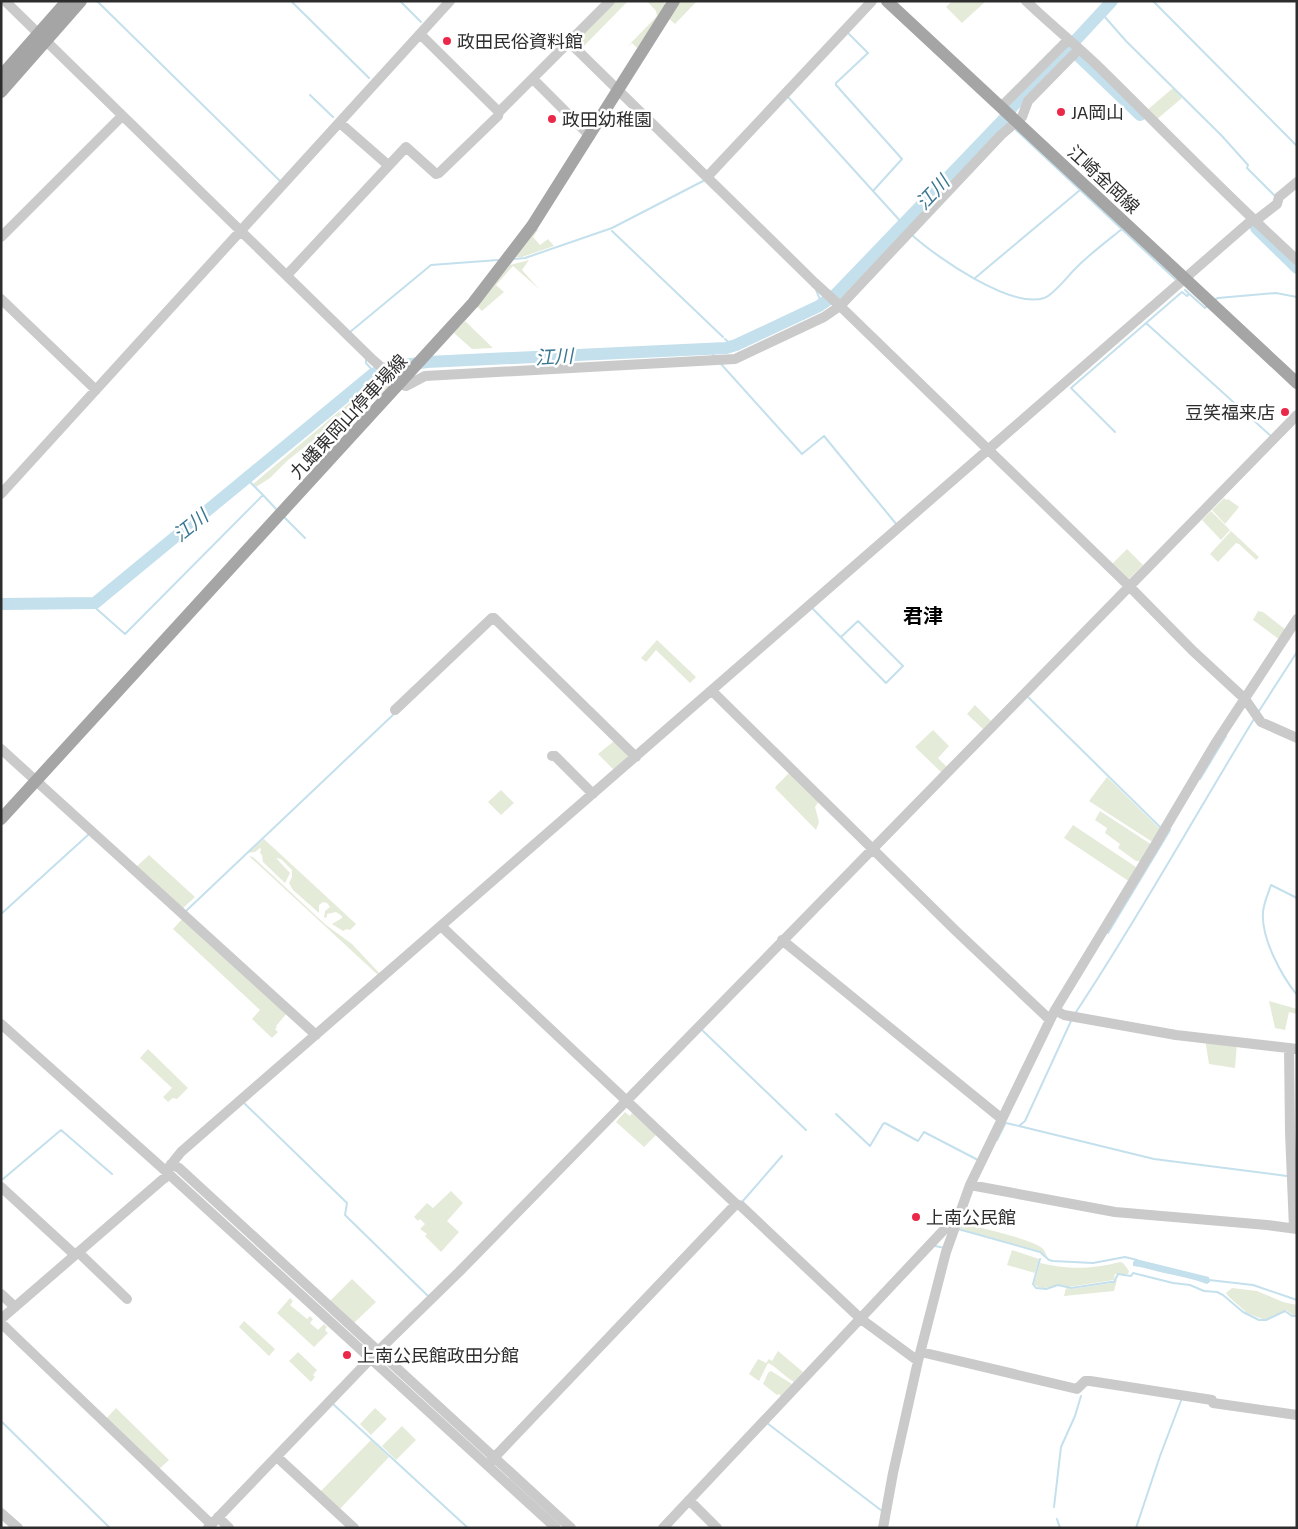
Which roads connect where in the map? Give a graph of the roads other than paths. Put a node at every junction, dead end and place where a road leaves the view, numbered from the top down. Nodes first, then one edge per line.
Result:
1 (67, 1) edge
2 (81, 1) edge
3 (450, 1) edge
4 (610, 1) edge
5 (674, 1) edge
6 (872, 1) edge
7 (887, 1) edge
8 (1026, 1) edge
9 (9, 2) edge
10 (420, 34) junction
11 (43, 38) junction
12 (1068, 40) junction
13 (569, 42) junction
14 (1076, 51) junction
15 (1, 76) edge
16 (533, 79) junction
17 (619, 90) junction
18 (1, 92) edge
19 (1002, 108) junction
20 (499, 112) junction
21 (122, 116) junction
22 (1015, 121) junction
23 (340, 123) junction
24 (590, 136) junction
25 (387, 164) junction
26 (707, 177) junction
27 (1297, 182) edge
28 (1252, 221) junction
29 (239, 229) junction
30 (1, 237) edge
31 (1297, 260) edge
32 (286, 273) junction
33 (1185, 278) junction
34 (1, 299) edge
35 (838, 304) junction
36 (404, 381) junction
37 (1297, 383) edge
38 (94, 388) junction
39 (1297, 415) edge
40 (989, 451) junction
41 (1, 494) edge
42 (1130, 587) junction
43 (1297, 619) edge
44 (713, 693) junction
45 (1245, 699) junction
46 (395, 710) dead end
47 (1297, 738) edge
48 (1, 749) edge
49 (552, 756) dead end
50 (636, 757) junction
51 (36, 781) junction
52 (593, 794) junction
53 (1, 819) edge
54 (873, 850) junction
55 (442, 928) junction
56 (784, 942) junction
57 (1057, 1011) junction
58 (1049, 1019) junction
59 (1, 1024) edge
60 (316, 1035) junction
61 (1293, 1049) edge
62 (628, 1101) junction
63 (1002, 1119) junction
64 (175, 1173) junction
65 (970, 1185) junction
66 (1, 1187) edge
67 (736, 1204) junction
68 (959, 1215) junction
69 (1295, 1228) edge
70 (79, 1255) junction
71 (1, 1294) edge
72 (127, 1299) dead end
73 (15, 1307) junction
74 (859, 1317) junction
75 (2, 1324) edge
76 (375, 1354) junction
77 (922, 1354) junction
78 (1297, 1416) edge
79 (278, 1458) junction
80 (492, 1461) junction
81 (688, 1500) junction
82 (1, 1513) edge
83 (215, 1521) edge
84 (18, 1528) edge
85 (229, 1528) edge
86 (354, 1528) edge
87 (556, 1528) edge
88 (571, 1528) edge
89 (663, 1528) edge
90 (717, 1528) edge
91 (883, 1528) edge

1 - 11 main road
2 - 11 main road
3 - 10 street
4 - 13 street
5 - 17 main road, 九蟠東岡山停車場線
6 - 26 street
7 - 19 main road, 江崎金岡線
8 - 12 street
9 - 11 street
10 - 20 street
10 - 23 street
11 - 15 main road
11 - 18 main road
11 - 21 street
12 - 14 street
12 - 19 street
13 - 16 street
13 - 17 street
14 - 22 street
14 - 28 street
16 - 20 street
16 - 24 street
17 - 24 main road, 九蟠東岡山停車場線
17 - 26 street
19 - 22 main road, 江崎金岡線
20 - 25 street
21 - 29 street
21 - 30 street
22 - 33 main road, 江崎金岡線
22 - 35 street
23 - 25 street
23 - 29 street
24 - 36 main road, 九蟠東岡山停車場線
25 - 32 street
26 - 35 street
27 - 28 street
28 - 31 street
28 - 33 street
29 - 32 street
29 - 38 street
32 - 36 street
33 - 37 main road, 江崎金岡線
33 - 40 street
34 - 38 street
35 - 36 street
35 - 40 street
36 - 51 main road, 九蟠東岡山停車場線
38 - 41 street
39 - 42 street
40 - 42 street
40 - 44 street
42 - 45 street
42 - 54 street
43 - 45 street
44 - 50 street
44 - 54 street
45 - 47 street
45 - 57 street
46 - 50 street
48 - 51 street
49 - 52 street
50 - 52 street
51 - 53 main road, 九蟠東岡山停車場線
51 - 60 street
52 - 55 street
54 - 56 street
54 - 58 street
55 - 60 street
55 - 62 street
56 - 62 street
56 - 63 street
57 - 58 street
57 - 61 street
58 - 63 street
59 - 64 street
60 - 64 street
61 - 69 street
62 - 67 street
62 - 76 street
63 - 65 street
64 - 70 street
64 - 76 street
65 - 68 street
65 - 69 street
66 - 70 street
67 - 74 street
67 - 80 street
68 - 74 street
68 - 77 street
70 - 72 street
70 - 73 street
70 - 75 street
71 - 73 street
73 - 75 street
74 - 77 street
74 - 81 street
75 - 83 street
76 - 79 street
76 - 80 street
77 - 78 street
77 - 91 street
79 - 83 street
79 - 86 street
80 - 87 street
80 - 88 street
81 - 89 street
81 - 90 street
82 - 84 street
83 - 85 street

